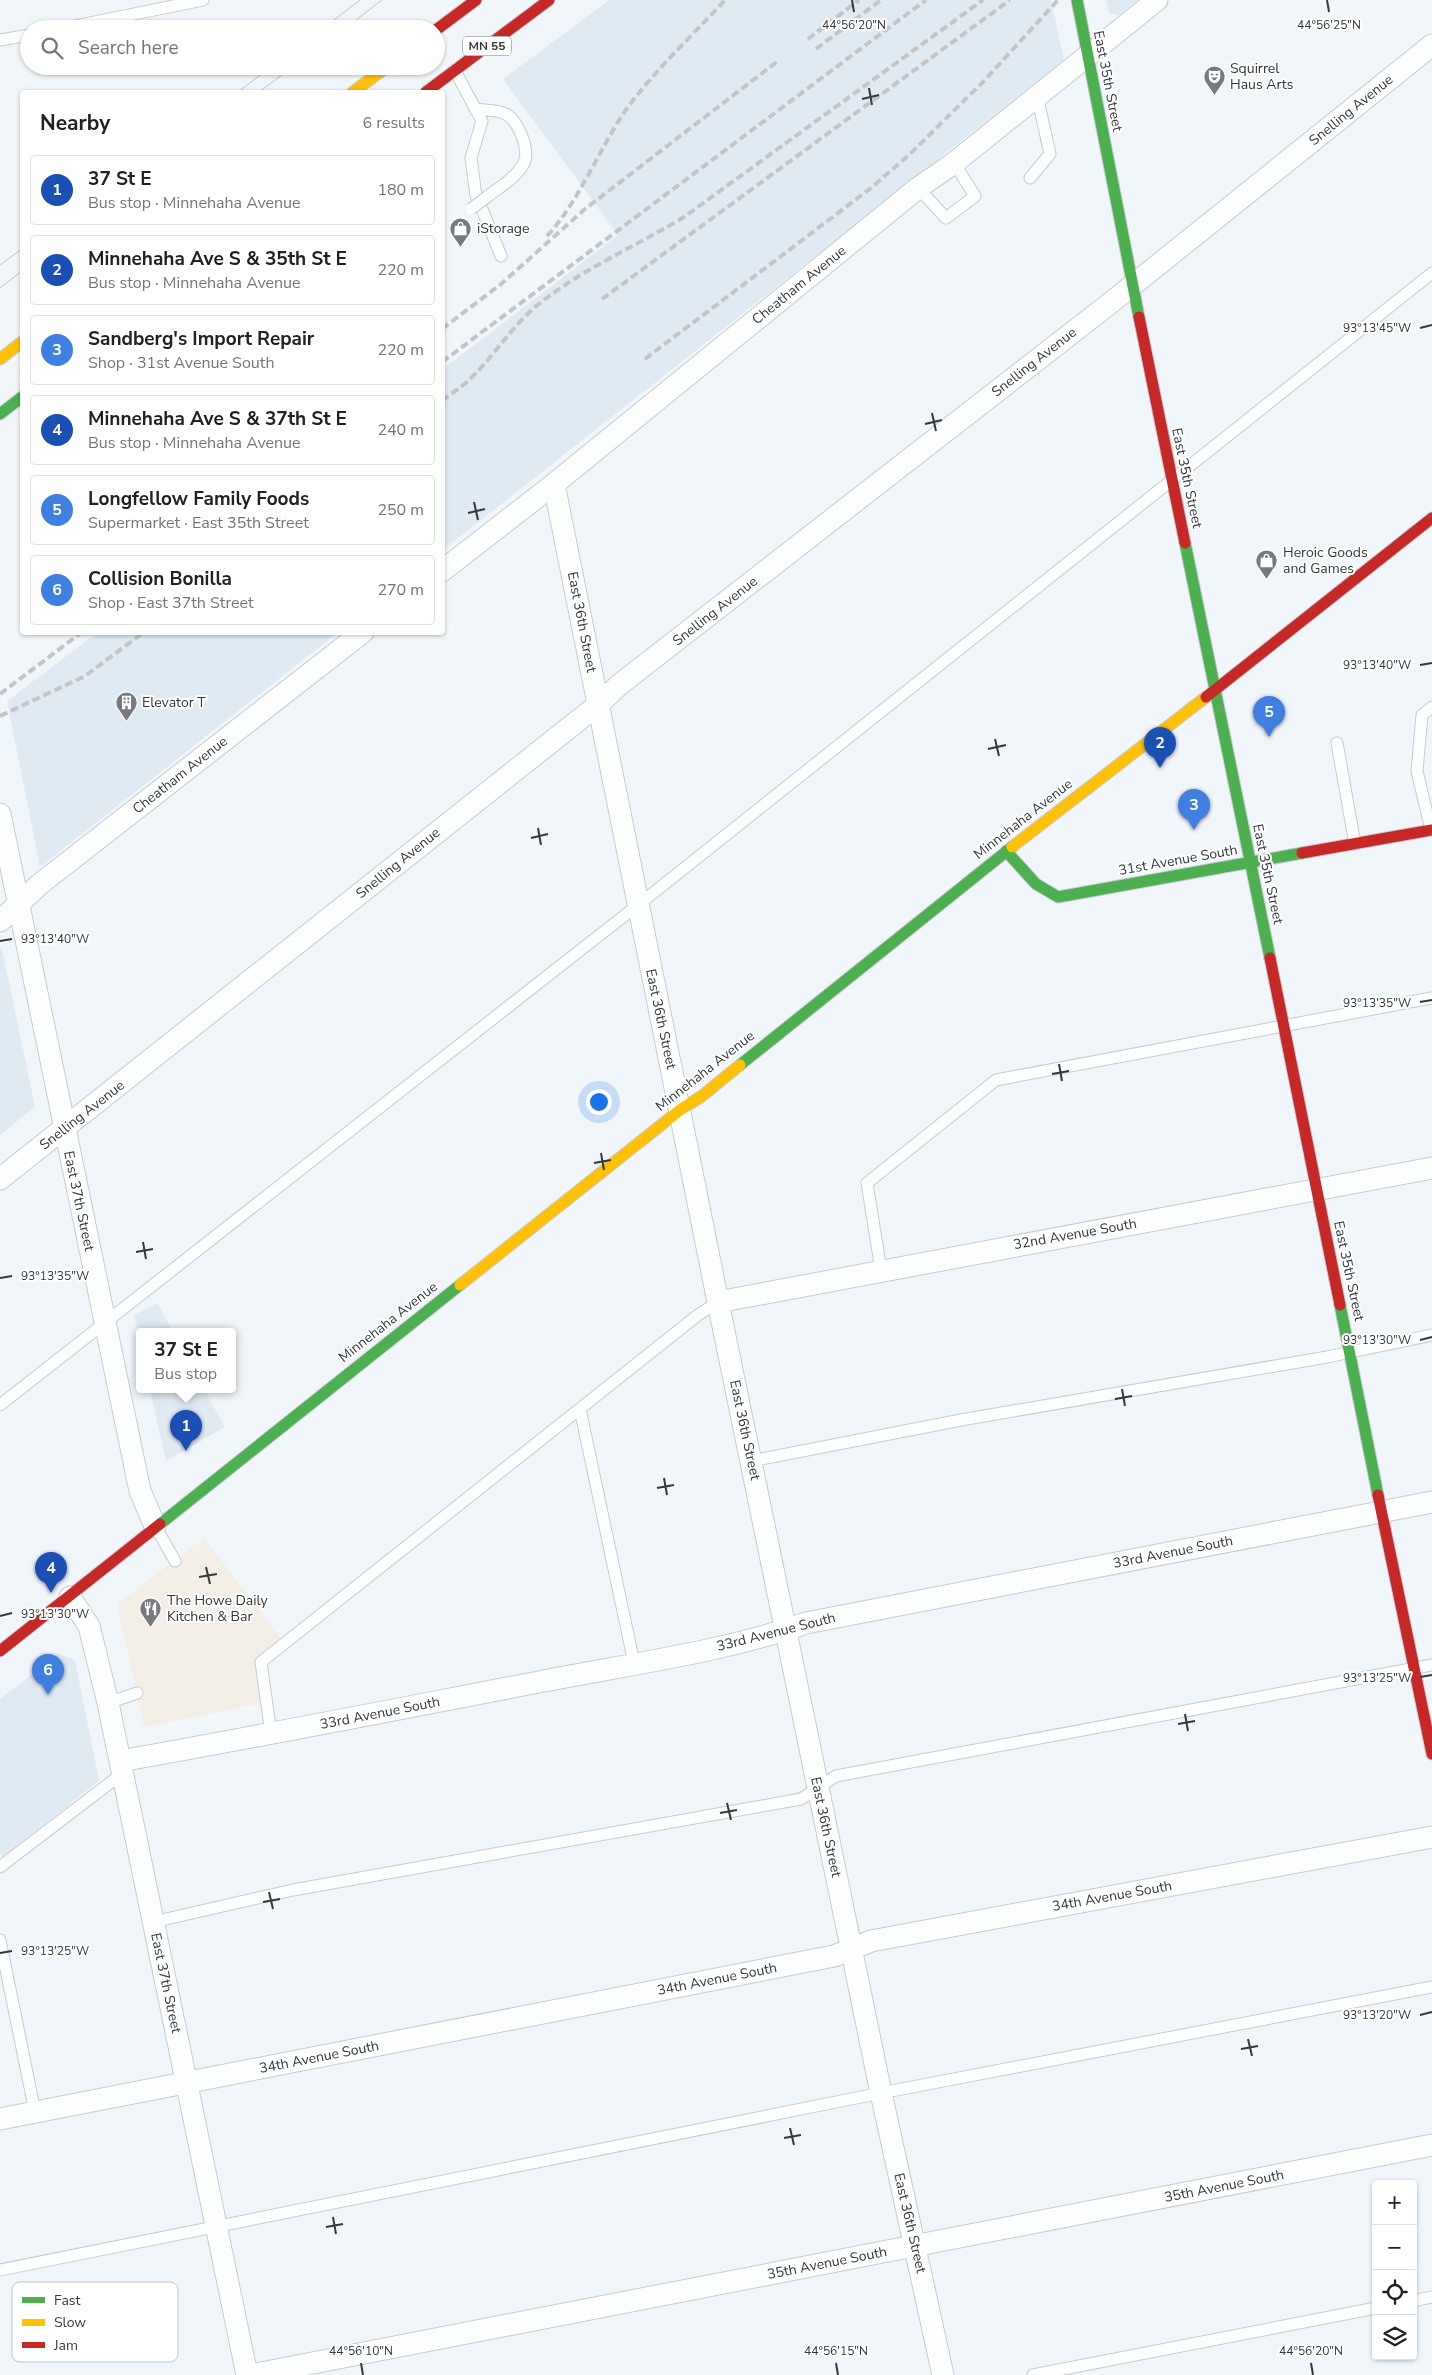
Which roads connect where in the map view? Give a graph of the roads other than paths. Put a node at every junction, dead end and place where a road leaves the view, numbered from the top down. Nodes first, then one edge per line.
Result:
1 (203, 0) edge
2 (476, 0) edge
3 (549, 0) edge
4 (1077, 0) edge
5 (1156, 0) edge
6 (104, 20) edge
7 (445, 23) edge
8 (20, 37) edge
9 (0, 40) edge
10 (1432, 45) edge
11 (1088, 56) junction
12 (455, 70) junction
13 (376, 75) edge
14 (356, 90) edge
15 (429, 90) edge
16 (1037, 95) junction
17 (475, 109) junction
18 (954, 163) junction
19 (1030, 178) dead end
20 (918, 188) junction
21 (476, 196) dead end
22 (501, 256) dead end
23 (1432, 273) edge
24 (1132, 286) junction
25 (20, 344) edge
26 (0, 359) edge
27 (20, 399) edge
28 (0, 414) edge
29 (1171, 479) junction
30 (554, 484) junction
31 (1432, 518) edge
32 (445, 569) edge
33 (359, 635) edge
34 (1216, 689) junction
35 (599, 704) junction
36 (1432, 707) edge
37 (1337, 743) dead end
38 (0, 814) edge
39 (1432, 830) edge
40 (1355, 844) junction
41 (1006, 851) junction
42 (1249, 863) junction
43 (18, 903) junction
44 (638, 904) junction
45 (0, 921) edge
46 (1432, 998) edge
47 (1284, 1026) junction
48 (680, 1110) junction
49 (64, 1130) junction
50 (1432, 1168) edge
51 (0, 1179) edge
52 (1317, 1189) junction
53 (882, 1270) junction
54 (718, 1302) junction
55 (104, 1323) junction
56 (1432, 1335) edge
57 (1350, 1351) junction
58 (0, 1405) edge
59 (580, 1409) junction
60 (751, 1462) junction
61 (1432, 1502) edge
62 (1381, 1511) junction
63 (155, 1526) junction
64 (175, 1561) dead end
65 (70, 1597) junction
66 (786, 1630) junction
67 (0, 1650) edge
68 (634, 1663) junction
69 (1432, 1665) edge
70 (1415, 1668) junction
71 (137, 1693) dead end
72 (108, 1703) junction
73 (271, 1734) junction
74 (1432, 1754) edge
75 (121, 1767) junction
76 (818, 1790) junction
77 (1432, 1837) edge
78 (0, 1867) edge
79 (153, 1922) junction
80 (0, 1940) edge
81 (852, 1949) junction
82 (1432, 1987) edge
83 (187, 2082) junction
84 (881, 2093) junction
85 (35, 2112) junction
86 (0, 2119) edge
87 (1432, 2145) edge
88 (216, 2228) junction
89 (916, 2246) junction
90 (0, 2270) edge
91 (1432, 2298) edge
92 (1417, 2300) edge
93 (1372, 2309) edge
94 (247, 2375) edge
95 (251, 2375) edge
96 (942, 2375) edge
97 (1033, 2375) edge

1 - 6 lane
2 - 7 main road
3 - 12 main road, MN 55
4 - 11 main road, East 35th Street
5 - 11 street, Cheatham Avenue
8 - 9 lane
10 - 24 street, Snelling Avenue
11 - 16 street, Cheatham Avenue
11 - 24 main road, East 35th Street
12 - 15 main road, MN 55
12 - 17 lane
13 - 14 main road
16 - 18 street, Cheatham Avenue
16 - 19 lane
17 - 21 lane
17 - 22 lane, bridge
18 - 20 street, Cheatham Avenue
18 - 20 lane
20 - 30 street, Cheatham Avenue
23 - 29 lane
24 - 29 main road, East 35th Street
24 - 35 street, Snelling Avenue
25 - 26 main road
27 - 28 main road
29 - 34 main road, East 35th Street
29 - 44 lane
30 - 32 street, Cheatham Avenue
30 - 35 street, East 36th Street
31 - 34 main road, Minnehaha Avenue
33 - 43 street, Cheatham Avenue
34 - 41 main road, Minnehaha Avenue
34 - 42 main road, East 35th Street
35 - 44 street, East 36th Street
35 - 49 street, Snelling Avenue
36 - 39 lane
37 - 40 lane
38 - 43 street, East 37th Street
39 - 40 main road, 31st Avenue South
40 - 42 main road, 31st Avenue South
41 - 42 main road, 31st Avenue South
41 - 48 main road, Minnehaha Avenue
42 - 47 main road, East 35th Street
43 - 45 street, Cheatham Avenue
43 - 49 street, East 37th Street
44 - 48 street, East 36th Street
44 - 55 lane
46 - 47 lane
47 - 52 main road, East 35th Street
47 - 53 lane
48 - 54 street, East 36th Street
48 - 63 main road, Minnehaha Avenue
49 - 51 street, Snelling Avenue
49 - 55 street, East 37th Street
50 - 52 street, 32nd Avenue South
52 - 53 street, 32nd Avenue South
52 - 57 main road, East 35th Street
53 - 54 street, 32nd Avenue South
54 - 59 lane
54 - 60 street, East 36th Street
55 - 58 lane
55 - 63 street, East 37th Street
56 - 57 lane
57 - 60 lane
57 - 62 main road, East 35th Street
59 - 68 lane
59 - 73 lane
60 - 66 street, East 36th Street
61 - 62 street, 33rd Avenue South
62 - 66 street, 33rd Avenue South
62 - 70 main road, East 35th Street
63 - 64 lane
63 - 65 main road, Minnehaha Avenue
65 - 67 main road, Minnehaha Avenue
65 - 72 street, East 37th Street
66 - 68 street, 33rd Avenue South
66 - 76 street, East 36th Street
68 - 73 street, 33rd Avenue South
69 - 70 lane
70 - 74 main road, East 35th Street
70 - 76 lane
71 - 72 lane
72 - 75 street, East 37th Street
73 - 75 street, 33rd Avenue South
75 - 78 lane
75 - 79 street, East 37th Street
76 - 79 lane
76 - 81 street, East 36th Street
77 - 81 street, 34th Avenue South
79 - 83 street, East 37th Street
80 - 85 lane
81 - 83 street, 34th Avenue South
81 - 84 street, East 36th Street
82 - 84 lane
83 - 85 street, 34th Avenue South
83 - 88 street, East 37th Street
84 - 88 lane
84 - 89 street, East 36th Street
85 - 86 street, 34th Avenue South
87 - 89 street, 35th Avenue South
88 - 90 lane
88 - 94 street, East 37th Street
89 - 95 street, 35th Avenue South
89 - 96 street, East 36th Street
91 - 92 lane
93 - 97 lane

